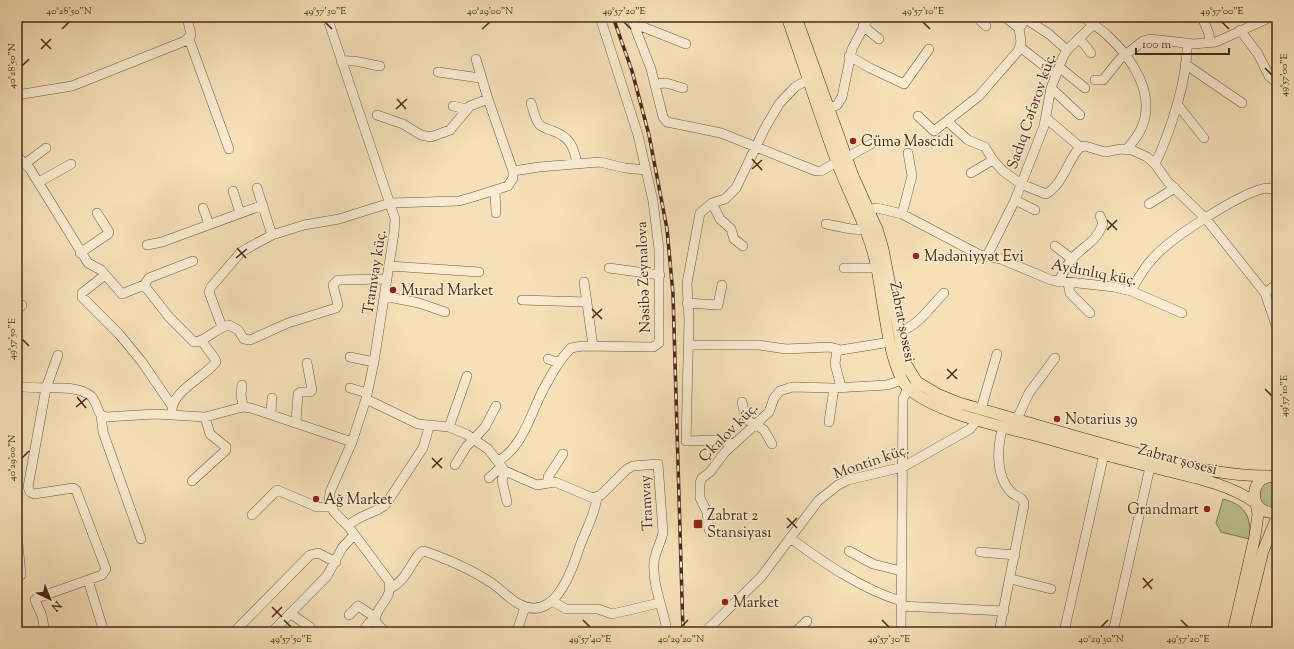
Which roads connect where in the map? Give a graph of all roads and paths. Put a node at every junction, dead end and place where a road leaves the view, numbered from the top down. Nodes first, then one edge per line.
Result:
1 (187, 17) edge
2 (327, 17) edge
3 (600, 17) edge
4 (631, 17) edge
5 (787, 17) edge
6 (796, 17) edge
7 (869, 17) edge
8 (977, 17) edge
9 (1005, 17) edge
10 (1084, 17) edge
11 (1202, 17) edge
12 (1271, 17) edge
13 (1026, 18) edge
14 (1093, 25) junction
15 (863, 26) junction
16 (986, 26) dead end
17 (635, 27) junction
18 (1019, 28) junction
19 (1240, 30) junction
20 (1078, 38) junction
21 (188, 39) junction
22 (879, 39) dead end
23 (1210, 42) junction
24 (1186, 43) junction
25 (686, 44) dead end
26 (1020, 47) junction
27 (929, 49) dead end
28 (1067, 50) junction
29 (1090, 53) dead end
30 (1127, 55) junction
31 (849, 56) junction
32 (476, 60) dead end
33 (341, 62) junction
34 (1185, 64) junction
35 (380, 66) dead end
36 (1057, 71) junction
37 (438, 72) dead end
38 (480, 78) junction
39 (808, 79) junction
40 (1095, 80) dead end
41 (1277, 83) edge
42 (655, 84) junction
43 (683, 88) dead end
44 (1051, 88) junction
45 (1085, 88) dead end
46 (17, 95) edge
47 (488, 99) junction
48 (532, 103) dead end
49 (1242, 103) dead end
50 (1177, 104) junction
51 (452, 106) dead end
52 (466, 109) junction
53 (825, 110) junction
54 (377, 115) dead end
55 (1080, 115) dead end
56 (918, 116) dead end
57 (1046, 118) junction
58 (947, 121) junction
59 (1204, 138) dead end
60 (871, 144) dead end
61 (756, 146) junction
62 (1080, 147) junction
63 (46, 148) dead end
64 (229, 149) dead end
65 (1127, 149) junction
66 (908, 153) dead end
67 (17, 156) edge
68 (842, 160) junction
69 (993, 160) junction
70 (26, 163) junction
71 (71, 164) dead end
72 (577, 164) junction
73 (1155, 164) junction
74 (646, 170) junction
75 (513, 171) junction
76 (971, 173) dead end
77 (39, 182) junction
78 (1021, 184) junction
79 (257, 188) dead end
80 (1175, 188) junction
81 (233, 190) dead end
82 (495, 191) junction
83 (1277, 191) edge
84 (1015, 200) junction
85 (390, 203) junction
86 (712, 203) junction
87 (1149, 204) dead end
88 (263, 205) junction
89 (203, 208) dead end
90 (868, 210) junction
91 (1035, 210) dead end
92 (97, 213) dead end
93 (240, 213) junction
94 (496, 213) dead end
95 (902, 214) junction
96 (1100, 216) dead end
97 (1206, 219) junction
98 (209, 224) junction
99 (826, 224) dead end
100 (867, 230) junction
101 (272, 235) junction
102 (147, 245) dead end
103 (743, 246) dead end
104 (1055, 246) dead end
105 (80, 253) junction
106 (987, 256) junction
107 (1072, 259) junction
108 (193, 261) dead end
109 (389, 266) junction
110 (609, 268) dead end
111 (844, 268) dead end
112 (877, 268) junction
113 (479, 272) dead end
114 (105, 275) junction
115 (660, 275) junction
116 (387, 279) junction
117 (584, 282) dead end
118 (1063, 283) junction
119 (1277, 284) edge
120 (144, 285) junction
121 (722, 285) dead end
122 (1131, 291) junction
123 (944, 293) dead end
124 (1265, 293) junction
125 (384, 296) junction
126 (522, 300) dead end
127 (586, 302) junction
128 (687, 304) junction
129 (446, 312) dead end
130 (1090, 313) dead end
131 (1182, 313) dead end
132 (222, 327) junction
133 (1277, 328) edge
134 (898, 332) junction
135 (201, 340) junction
136 (890, 342) junction
137 (688, 345) junction
138 (593, 346) junction
139 (837, 350) junction
140 (997, 354) dead end
141 (58, 355) dead end
142 (350, 358) dead end
143 (1055, 358) dead end
144 (548, 359) dead end
145 (374, 362) junction
146 (307, 363) dead end
147 (559, 363) junction
148 (468, 376) dead end
149 (905, 384) junction
150 (242, 385) dead end
151 (17, 386) edge
152 (838, 387) junction
153 (46, 388) junction
154 (350, 388) dead end
155 (367, 396) junction
156 (272, 398) dead end
157 (742, 402) dead end
158 (496, 406) dead end
159 (243, 407) junction
160 (172, 410) junction
161 (271, 413) junction
162 (980, 414) junction
163 (101, 415) junction
164 (205, 417) junction
165 (1017, 419) junction
166 (296, 422) junction
167 (829, 422) dead end
168 (754, 426) junction
169 (1003, 426) junction
170 (430, 427) junction
171 (449, 427) junction
172 (473, 438) junction
173 (352, 442) junction
174 (734, 444) junction
175 (772, 444) dead end
176 (563, 454) dead end
177 (1104, 454) junction
178 (455, 465) dead end
179 (501, 466) junction
180 (903, 467) junction
181 (1150, 467) junction
182 (1273, 477) edge
183 (489, 478) dead end
184 (192, 481) dead end
185 (548, 482) junction
186 (597, 497) junction
187 (507, 502) dead end
188 (1256, 503) junction
189 (331, 507) junction
190 (1277, 512) edge
191 (252, 515) dead end
192 (1277, 517) edge
193 (348, 526) junction
194 (709, 530) dead end
195 (17, 534) edge
196 (354, 535) junction
197 (790, 538) junction
198 (141, 539) dead end
199 (849, 551) dead end
200 (980, 552) dead end
201 (1015, 555) junction
202 (336, 562) junction
203 (901, 571) junction
204 (21, 575) dead end
205 (1011, 579) junction
206 (88, 580) junction
207 (390, 588) junction
208 (1051, 589) dead end
209 (552, 601) junction
210 (659, 603) junction
211 (901, 603) junction
212 (525, 607) junction
213 (1004, 611) junction
214 (291, 614) junction
215 (349, 615) dead end
216 (807, 621) dead end
217 (378, 625) edge
218 (310, 627) dead end
219 (518, 631) edge
220 (45, 632) edge
221 (104, 632) edge
222 (234, 632) edge
223 (272, 632) edge
224 (362, 632) edge
225 (667, 632) edge
226 (705, 632) edge
227 (795, 632) edge
228 (901, 632) edge
229 (999, 632) edge
230 (1064, 632) edge
231 (1113, 632) edge
232 (1233, 632) edge
233 (1243, 632) edge

1 - 21 street
2 - 33 street, Tramvay küç.
3 - 74 street, Nəsibə Zeynalova
4 - 17 street
5 - 39 main road, Zabrat şosesi
6 - 53 main road, Zabrat şosesi
7 - 15 street
8 - 16 street
9 - 18 street
10 - 14 street
11 - 23 street
12 - 19 street
13 - 18 street
13 - 28 street
14 - 20 street, Sadıq Cəfərov küç.
14 - 30 street
15 - 22 street
15 - 31 street
17 - 25 street
17 - 42 street
18 - 26 street
19 - 23 street
19 - 41 street
20 - 28 street, Sadıq Cəfərov küç.
20 - 29 street
21 - 46 street
21 - 64 street
23 - 24 street
24 - 30 street
24 - 34 street
26 - 36 street
26 - 58 street
27 - 31 street
28 - 36 street, Sadıq Cəfərov küç.
30 - 40 street
30 - 65 street
31 - 53 street
32 - 38 street
33 - 35 street
33 - 85 street, Tramvay küç.
34 - 49 street
34 - 50 street
36 - 44 street, Sadıq Cəfərov küç.
36 - 45 street
37 - 38 street
38 - 47 street
39 - 53 main road, Zabrat şosesi
39 - 61 street
42 - 43 street
42 - 61 street
44 - 55 street
44 - 57 street, Sadıq Cəfərov küç.
47 - 52 street
47 - 75 street
48 - 72 street
50 - 59 street
50 - 73 street
51 - 52 street
52 - 54 street
53 - 68 main road, Zabrat şosesi
56 - 58 street
57 - 62 street
57 - 78 street, Sadıq Cəfərov küç.
58 - 69 street
60 - 68 street
61 - 68 street
61 - 86 street
62 - 65 street
62 - 78 street
63 - 70 street
65 - 73 street
66 - 95 street
67 - 70 street
68 - 90 main road, Zabrat şosesi
68 - 100 main road, Zabrat şosesi
69 - 76 street
69 - 78 street
70 - 77 street
71 - 77 street
72 - 74 street
72 - 75 street
73 - 80 street
74 - 115 street, Nəsibə Zeynalova
75 - 82 street
77 - 105 street
78 - 84 street, Sadıq Cəfərov küç.
79 - 88 street
80 - 87 street
80 - 97 street
81 - 93 street
82 - 85 street
82 - 94 street
83 - 97 street
84 - 91 street
84 - 106 street, Sadıq Cəfərov küç.
85 - 101 street
85 - 109 street, Tramvay küç.
86 - 103 street
86 - 128 street
88 - 93 street
88 - 101 street
89 - 98 street
90 - 95 street, Aydınlıq küç.
90 - 134 main road, Zabrat şosesi
92 - 105 street
93 - 98 street
95 - 106 street, Aydınlıq küç.
96 - 107 street
97 - 122 street
97 - 124 street
98 - 102 street
99 - 100 street
100 - 112 main road, Zabrat şosesi
101 - 132 street
104 - 107 street
105 - 114 street
106 - 118 street, Aydınlıq küç.
107 - 118 street
108 - 120 street
109 - 113 street
109 - 116 street, Tramvay küç.
110 - 115 street
111 - 112 street
112 - 136 main road, Zabrat şosesi
114 - 120 street
114 - 160 street
115 - 138 street, Nəsibə Zeynalova
116 - 125 street, Tramvay küç.
116 - 132 street
117 - 127 street
118 - 122 street, Aydınlıq küç.
118 - 130 street
119 - 124 street
120 - 135 street
121 - 128 street
122 - 131 street, Aydınlıq küç.
123 - 134 street
124 - 133 street
125 - 129 street
125 - 145 street, Tramvay küç.
126 - 127 street
127 - 138 street
128 - 137 street
132 - 135 street
134 - 162 main road, Zabrat şosesi
135 - 160 street
136 - 139 street
136 - 149 main road, Zabrat şosesi
137 - 139 street
137 - 174 street
138 - 147 street, Nəsibə Zeynalova
139 - 152 street
140 - 162 street
141 - 153 street
142 - 145 street
143 - 165 street
144 - 147 street
145 - 155 street, Tramvay küç.
146 - 166 street
147 - 179 street, Nəsibə Zeynalova
148 - 171 street
149 - 152 street, Çkalov küç.
149 - 162 main road, Zabrat şosesi
149 - 180 street
150 - 159 street
151 - 153 street
152 - 167 street
152 - 168 street, Çkalov küç.
153 - 163 street
153 - 206 street
154 - 155 street
155 - 170 street
155 - 173 street, Tramvay küç.
156 - 161 street
157 - 168 street
158 - 172 street
159 - 161 street
159 - 164 street
160 - 163 street
160 - 164 street
161 - 166 street
162 - 165 main road, Zabrat şosesi
162 - 169 main road, Zabrat şosesi
162 - 180 street, Montin küç.
163 - 198 street
164 - 184 street
165 - 182 main road, Zabrat şosesi
166 - 173 street
168 - 174 street, Çkalov küç.
168 - 175 street
169 - 177 main road, Zabrat şosesi
169 - 201 street
170 - 171 street
170 - 193 street
171 - 172 street
172 - 178 street
172 - 179 street
173 - 189 street, Tramvay küç.
174 - 194 street, Çkalov küç.
176 - 185 street
177 - 181 main road, Zabrat şosesi
177 - 230 street
179 - 183 street, Nəsibə Zeynalova
179 - 185 street
179 - 187 street
180 - 197 street, Montin küç.
180 - 203 street
181 - 188 main road, Zabrat şosesi
181 - 231 street
182 - 188 main road
185 - 186 street
186 - 209 street
186 - 210 street, Tramvay
188 - 190 main road, Zabrat şosesi
188 - 232 main road
189 - 191 street
189 - 193 street
192 - 233 main road
193 - 196 street
195 - 204 street
196 - 202 street
196 - 207 street
197 - 211 street
197 - 226 street, Montin küç.
199 - 203 street
200 - 201 street
201 - 205 street
202 - 214 street
202 - 222 street
203 - 211 street
205 - 208 street
205 - 213 street
206 - 220 street
206 - 221 street
207 - 212 street
207 - 217 street
209 - 210 street
209 - 212 street
210 - 225 street, Tramvay
211 - 213 street
211 - 228 street
212 - 219 street
213 - 229 street
214 - 218 street
214 - 223 street
215 - 217 street
216 - 227 street
217 - 224 street

